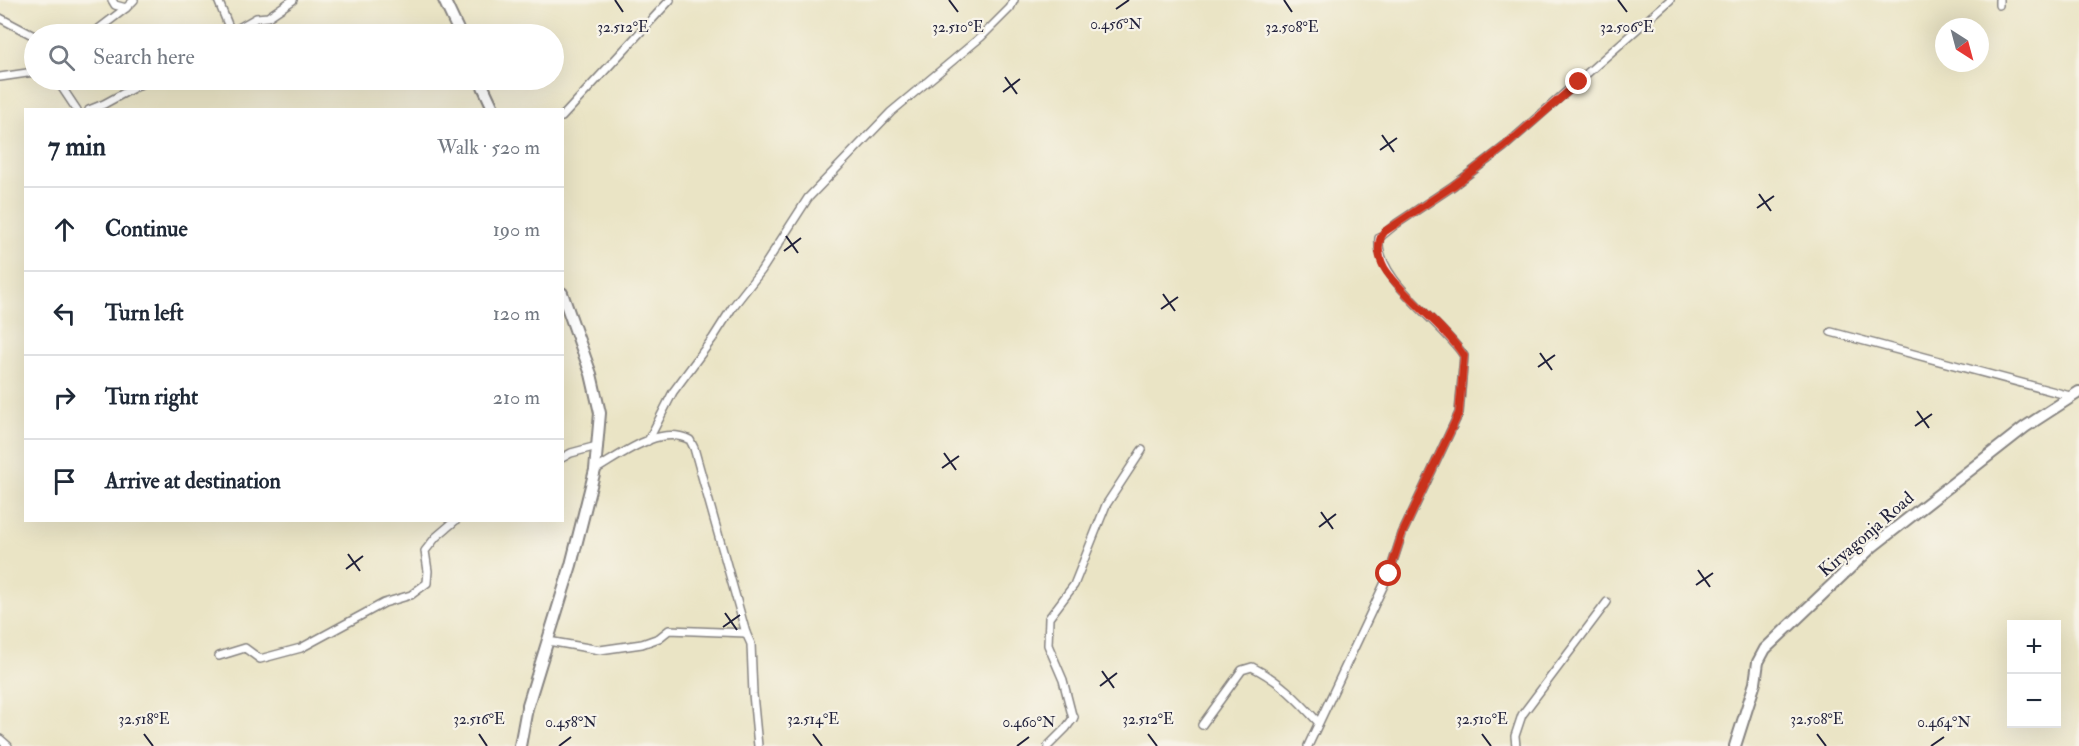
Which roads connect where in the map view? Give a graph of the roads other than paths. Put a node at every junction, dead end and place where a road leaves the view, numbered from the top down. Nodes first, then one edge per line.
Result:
1 (112, 0) edge
2 (134, 0) edge
3 (218, 0) edge
4 (293, 0) edge
5 (444, 0) edge
6 (670, 0) edge
7 (1014, 0) edge
8 (1670, 0) edge
9 (126, 8) junction
10 (0, 18) edge
11 (105, 24) edge
12 (227, 24) edge
13 (246, 24) edge
14 (455, 24) edge
15 (24, 31) edge
16 (24, 73) edge
17 (0, 77) edge
18 (63, 90) edge
19 (130, 90) edge
20 (485, 90) edge
21 (75, 108) edge
22 (94, 108) edge
23 (493, 108) edge
24 (564, 115) edge
25 (564, 299) edge
26 (1831, 332) dead end
27 (2075, 394) edge
28 (648, 441) junction
29 (597, 446) junction
30 (1142, 450) dead end
31 (564, 457) edge
32 (595, 470) junction
33 (454, 522) edge
34 (1607, 602) dead end
35 (746, 633) junction
36 (548, 641) junction
37 (219, 656) dead end
38 (1072, 702) dead end
39 (1073, 720) junction
40 (1318, 722) junction
41 (1202, 725) dead end
42 (0, 739) edge
43 (8, 746) edge
44 (520, 746) edge
45 (758, 746) edge
46 (1048, 746) edge
47 (1308, 746) edge
48 (1516, 746) edge
49 (1735, 746) edge

1 - 9 street
2 - 9 street
3 - 12 street
4 - 13 street
5 - 14 street
6 - 24 street
7 - 28 street
8 - 40 street
9 - 11 street
10 - 15 street
16 - 17 street
18 - 21 street
19 - 22 street
20 - 23 street
25 - 29 street
26 - 27 street
27 - 49 street, Kiryagonja Road
28 - 32 street
28 - 35 street
29 - 31 street
29 - 32 street
30 - 39 street
32 - 36 street
33 - 37 street
34 - 48 street
35 - 36 street
35 - 45 street
36 - 44 street
38 - 39 street
39 - 46 street
40 - 41 street
40 - 47 street
42 - 43 street

